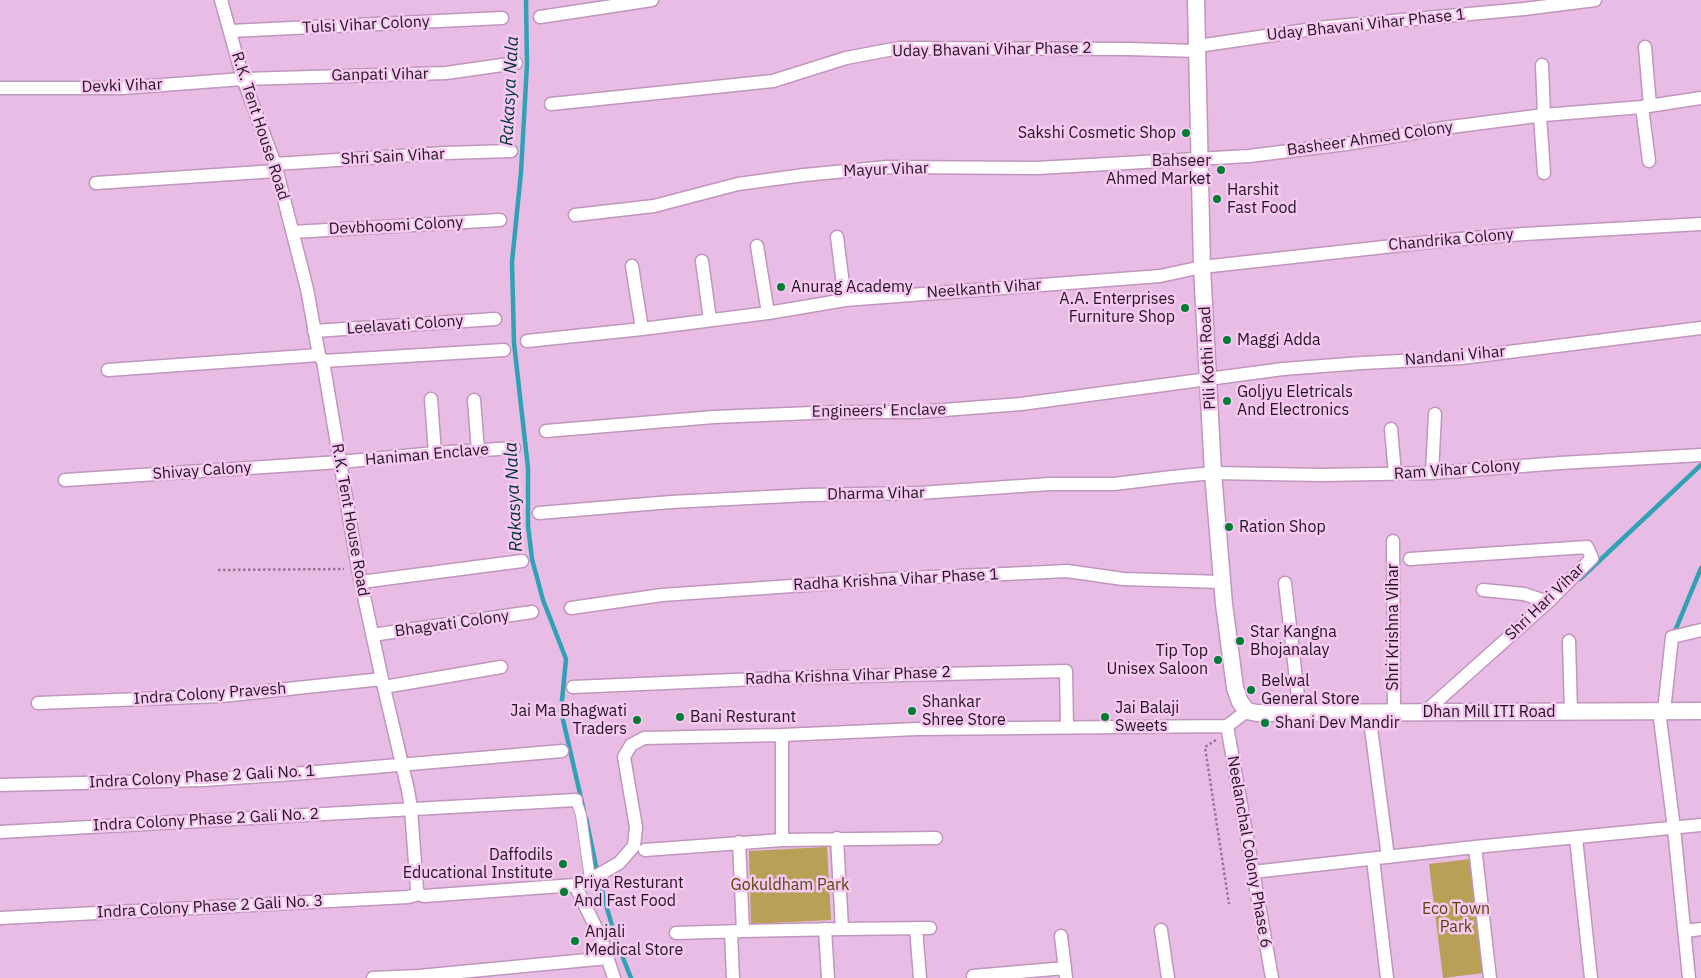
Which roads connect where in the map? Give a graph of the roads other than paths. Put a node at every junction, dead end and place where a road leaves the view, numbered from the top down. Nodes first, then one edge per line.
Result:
1 (221, 0) edge
2 (652, 0) edge
3 (1196, 0) edge
4 (1594, 0) edge
5 (540, 17) dead end
6 (502, 18) dead end
7 (230, 31) junction
8 (1645, 47) dead end
9 (1198, 48) junction
10 (516, 63) dead end
11 (1542, 65) dead end
12 (243, 79) junction
13 (0, 88) edge
14 (1701, 98) edge
15 (551, 104) dead end
16 (1646, 106) junction
17 (1542, 115) junction
18 (511, 152) dead end
19 (1200, 158) junction
20 (1649, 161) dead end
21 (276, 167) junction
22 (1544, 173) dead end
23 (96, 183) dead end
24 (575, 215) dead end
25 (500, 220) dead end
26 (1701, 224) edge
27 (293, 232) junction
28 (837, 237) dead end
29 (757, 246) dead end
30 (702, 261) dead end
31 (632, 266) dead end
32 (1202, 267) junction
33 (845, 300) junction
34 (768, 312) junction
35 (495, 319) dead end
36 (710, 320) junction
37 (1701, 328) edge
38 (642, 329) junction
39 (314, 331) junction
40 (527, 341) dead end
41 (504, 350) dead end
42 (321, 358) junction
43 (108, 370) dead end
44 (1210, 379) junction
45 (431, 399) dead end
46 (474, 400) dead end
47 (1435, 414) dead end
48 (1391, 429) dead end
49 (546, 431) dead end
50 (514, 448) dead end
51 (478, 450) junction
52 (435, 453) junction
53 (1701, 455) edge
54 (340, 462) junction
55 (1432, 472) junction
56 (1214, 473) junction
57 (1395, 474) junction
58 (65, 480) dead end
59 (539, 513) dead end
60 (1393, 541) dead end
61 (1410, 559) dead end
62 (522, 561) dead end
63 (361, 582) junction
64 (1222, 582) junction
65 (1285, 583) dead end
66 (1483, 590) dead end
67 (1548, 602) junction
68 (571, 608) dead end
69 (532, 612) dead end
70 (1701, 630) edge
71 (372, 636) junction
72 (1569, 641) dead end
73 (501, 667) dead end
74 (383, 683) junction
75 (573, 688) dead end
76 (38, 703) dead end
77 (1247, 711) junction
78 (1426, 711) junction
79 (1661, 711) junction
80 (1701, 711) edge
81 (1394, 712) junction
82 (1571, 712) junction
83 (1369, 713) junction
84 (1300, 714) junction
85 (1067, 728) junction
86 (1228, 729) junction
87 (782, 736) junction
88 (562, 751) dead end
89 (403, 765) junction
90 (0, 785) edge
91 (576, 800) joint
92 (411, 809) junction
93 (1701, 825) edge
94 (1674, 828) junction
95 (0, 832) edge
96 (837, 838) junction
97 (936, 838) dead end
98 (1576, 838) junction
99 (782, 840) junction
100 (739, 842) junction
101 (1475, 847) junction
102 (644, 850) dead end
103 (1388, 857) junction
104 (1373, 859) junction
105 (1253, 872) junction
106 (592, 879) junction
107 (574, 886) junction
108 (419, 894) junction
109 (0, 918) edge
110 (916, 928) junction
111 (930, 928) dead end
112 (825, 929) junction
113 (842, 929) junction
114 (1701, 929) edge
115 (1161, 930) dead end
116 (1684, 931) junction
117 (737, 932) junction
118 (676, 934) dead end
119 (1061, 936) dead end
120 (608, 958) junction
121 (1066, 973) edge
122 (973, 976) dead end
123 (373, 978) edge
124 (614, 978) edge
125 (733, 978) edge
126 (828, 978) edge
127 (920, 978) edge
128 (1168, 978) edge
129 (1272, 978) edge
130 (1387, 978) edge
131 (1490, 978) edge
132 (1590, 978) edge
133 (1689, 978) edge

1 - 7 street, R.K. Tent House Road
2 - 5 street
3 - 9 street, Pili Kothi Road
4 - 9 street, Uday Bhavani Vihar Phase 1
6 - 7 street, Tulsi Vihar Colony
7 - 12 street, R.K. Tent House Road
8 - 16 street
9 - 15 street, Uday Bhavani Vihar Phase 2
9 - 19 street, Pili Kothi Road
10 - 12 street, Ganpati Vihar
11 - 17 street
12 - 13 street, Devki Vihar
12 - 21 street, R.K. Tent House Road
14 - 16 street, Basheer Ahmed Colony
16 - 17 street, Basheer Ahmed Colony
16 - 20 street
17 - 19 street, Basheer Ahmed Colony
17 - 22 street
18 - 21 street, Shri Sain Vihar
19 - 24 street, Mayur Vihar
19 - 32 street, Pili Kothi Road
21 - 23 street, Shri Sain Vihar
21 - 27 street, R.K. Tent House Road
25 - 27 street, Devbhoomi Colony
26 - 32 street, Chandrika Colony
27 - 39 street, R.K. Tent House Road
28 - 33 street
29 - 34 street
30 - 36 street
31 - 38 street
32 - 33 street, Neelkanth Vihar
32 - 44 street, Pili Kothi Road
33 - 34 street, Neelkanth Vihar
34 - 36 street, Neelkanth Vihar
35 - 39 street, Leelavati Colony
36 - 38 street, Neelkanth Vihar
37 - 44 street, Nandani Vihar
38 - 40 street, Neelkanth Vihar
39 - 42 street, R.K. Tent House Road
41 - 42 street
42 - 43 street
42 - 54 street, R.K. Tent House Road
44 - 49 street, Engineers' Enclave
44 - 56 street, Pili Kothi Road
45 - 52 street
46 - 51 street
47 - 55 street
48 - 57 street
50 - 51 street, Haniman Enclave
51 - 52 street, Haniman Enclave
52 - 54 street, Haniman Enclave
53 - 55 street, Ram Vihar Colony
54 - 58 street, Shivay Calony
54 - 63 street, R.K. Tent House Road
55 - 57 street, Ram Vihar Colony
56 - 57 street, Ram Vihar Colony
56 - 59 street, Dharma Vihar
56 - 64 street, Pili Kothi Road
60 - 81 street, Shri Krishna Vihar
61 - 67 street, Shri Hari Vihar
62 - 63 street
63 - 71 street, R.K. Tent House Road
64 - 68 street, Radha Krishna Vihar Phase 1
64 - 77 street, Pili Kothi Road
65 - 84 street
66 - 67 street
67 - 78 street, Shri Hari Vihar
69 - 71 street, Bhagvati Colony
70 - 79 street
71 - 74 street, R.K. Tent House Road
72 - 82 street
73 - 74 street, Indra Colony Pravesh
74 - 76 street, Indra Colony Pravesh
74 - 89 street, R.K. Tent House Road
75 - 85 street, Radha Krishna Vihar Phase 2
77 - 84 street, Dhan Mill ITI Road
77 - 86 street
78 - 81 street, Dhan Mill ITI Road
78 - 82 street, Dhan Mill ITI Road
79 - 80 street, Dhan Mill ITI Road
79 - 82 street, Dhan Mill ITI Road
79 - 94 street
81 - 83 street, Dhan Mill ITI Road
83 - 84 street, Dhan Mill ITI Road
83 - 103 street
85 - 86 street
85 - 87 street
86 - 105 street, Neelanchal Colony Phase 6
87 - 99 street
87 - 106 street
88 - 89 street, Indra Colony Phase 2 Gali No. 1
89 - 90 street, Indra Colony Phase 2 Gali No. 1
89 - 92 street, R.K. Tent House Road
91 - 92 street, Indra Colony Phase 2 Gali No. 2
91 - 106 street
92 - 95 street, Indra Colony Phase 2 Gali No. 2
92 - 108 street, R.K. Tent House Road
93 - 94 street
94 - 98 street
94 - 116 street
96 - 97 street
96 - 99 street
96 - 113 street
98 - 101 street
98 - 132 street
99 - 100 street
100 - 102 street
100 - 117 street
101 - 103 street
101 - 131 street
103 - 104 street
104 - 105 street
104 - 130 street
105 - 129 street, Neelanchal Colony Phase 6
106 - 107 street
107 - 108 street
107 - 120 street
108 - 109 street, Indra Colony Phase 2 Gali No. 3
110 - 111 street
110 - 113 street
110 - 127 street
112 - 113 street
112 - 117 street
112 - 126 street
114 - 116 street
115 - 128 street
116 - 133 street
117 - 118 street
117 - 125 street
119 - 121 street
120 - 123 street
120 - 124 street
121 - 122 street

